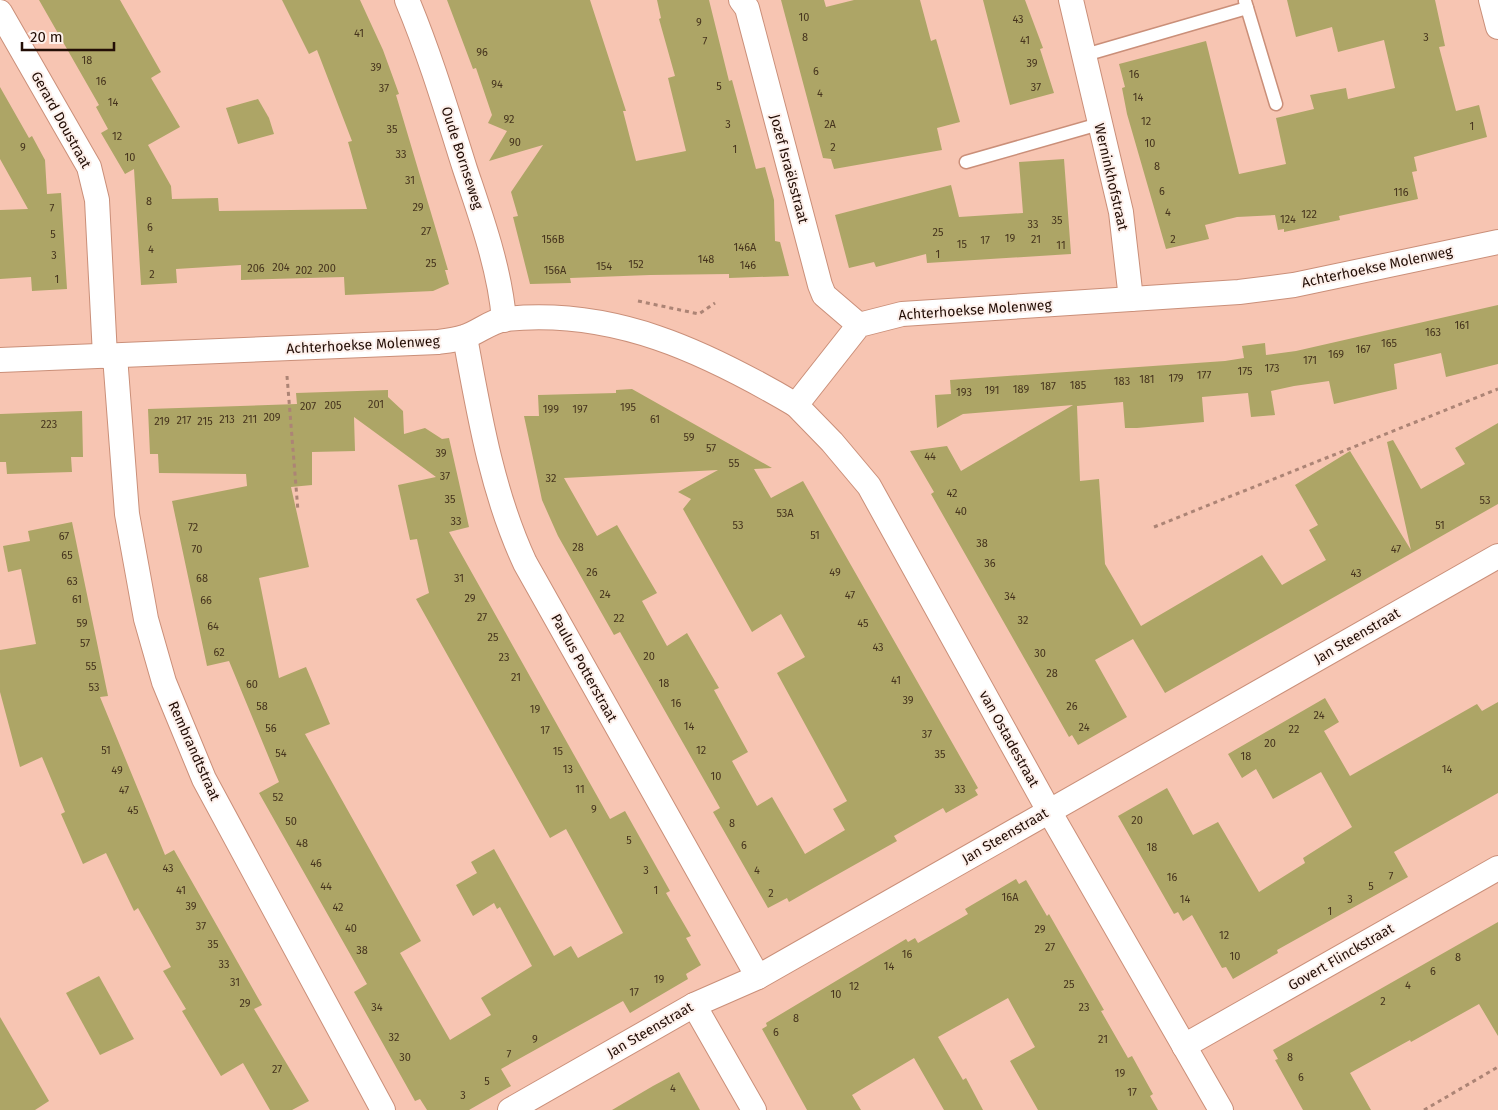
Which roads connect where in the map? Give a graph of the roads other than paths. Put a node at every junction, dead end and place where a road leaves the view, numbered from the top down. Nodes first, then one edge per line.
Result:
1 (407, 0) edge
2 (741, 0) edge
3 (1071, 0) edge
4 (1491, 0) edge
5 (1246, 4) edge
6 (0, 12) edge
7 (1498, 27) edge
8 (1085, 56) junction
9 (1276, 104) dead end
10 (1099, 124) junction
11 (966, 162) dead end
12 (1498, 242) edge
13 (1131, 299) junction
14 (504, 320) junction
15 (859, 326) junction
16 (464, 337) junction
17 (110, 356) junction
18 (0, 360) edge
19 (796, 405) junction
20 (1498, 556) edge
21 (1049, 811) junction
22 (1498, 868) edge
23 (758, 977) junction
24 (694, 1005) junction
25 (1184, 1046) junction
26 (383, 1110) edge
27 (510, 1110) edge
28 (754, 1110) edge
29 (1221, 1110) edge

1 - 14 street, Oude Bornseweg
2 - 15 street, Jozef Israëlsstraat
3 - 8 street, Werninkhofstraat
4 - 7 street
5 - 8 lane
5 - 9 lane
6 - 17 street, Gerard Doustraat
8 - 10 street, Werninkhofstraat
10 - 11 lane
10 - 13 street, Werninkhofstraat
12 - 13 street, Achterhoekse Molenweg
13 - 15 street, Achterhoekse Molenweg
14 - 16 street, Achterhoekse Molenweg
14 - 19 street, Achterhoekse Molenweg
15 - 19 street
16 - 17 street, Achterhoekse Molenweg
16 - 23 street, Paulus Potterstraat
17 - 18 street, Achterhoekse Molenweg
17 - 26 street, Rembrandtstraat
19 - 21 street, van Ostadestraat
20 - 21 street, Jan Steenstraat
21 - 23 street, Jan Steenstraat
21 - 25 street, van Ostadestraat
22 - 25 street, Govert Flinckstraat
23 - 24 street, Jan Steenstraat
24 - 27 street, Jan Steenstraat
24 - 28 street
25 - 29 street, van Ostadestraat

